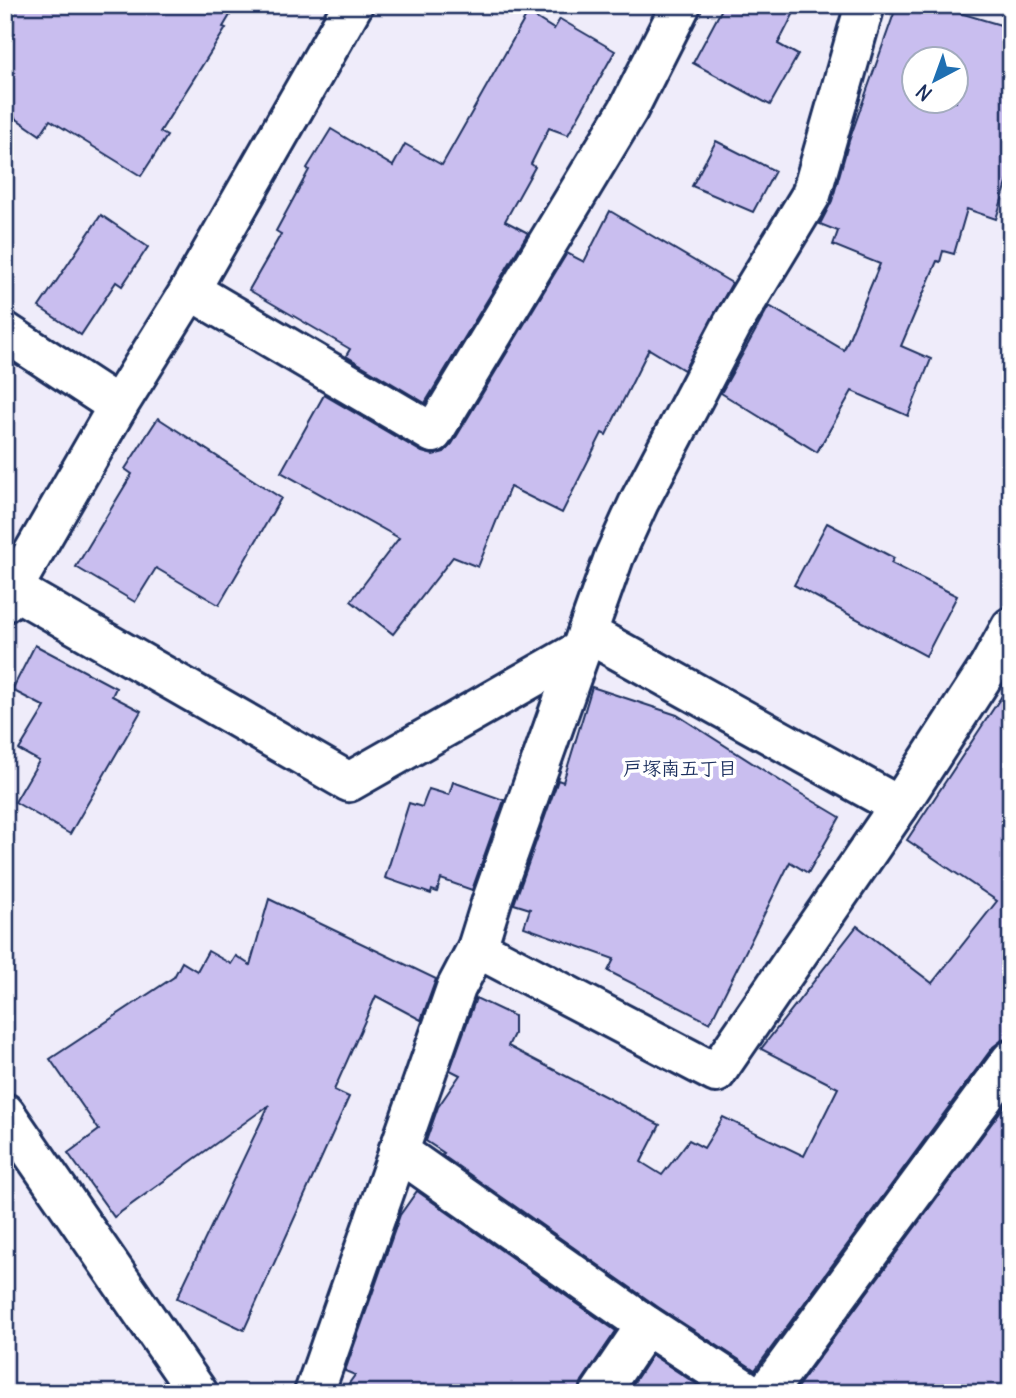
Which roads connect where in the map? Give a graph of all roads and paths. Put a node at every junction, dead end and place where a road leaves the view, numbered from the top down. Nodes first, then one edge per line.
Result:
1 (353, 5) edge
2 (681, 5) edge
3 (865, 5) edge
4 (190, 290) junction
5 (5, 332) edge
6 (118, 406) junction
7 (9, 596) edge
8 (1011, 626) edge
9 (584, 642) junction
10 (899, 806) junction
11 (477, 948) junction
12 (1011, 1060) edge
13 (5, 1113) edge
14 (398, 1151) junction
15 (646, 1325) junction
16 (198, 1393) edge
17 (314, 1393) edge
18 (600, 1393) edge
19 (750, 1393) edge
20 (766, 1393) edge

1 - 4 street
2 - 4 street
3 - 9 street
4 - 6 street
5 - 6 street
6 - 7 street
7 - 9 street
8 - 10 street
9 - 10 street
9 - 11 street
10 - 11 street
11 - 14 street
12 - 20 street
13 - 16 street
14 - 15 street
14 - 17 street
15 - 18 street
15 - 19 street

